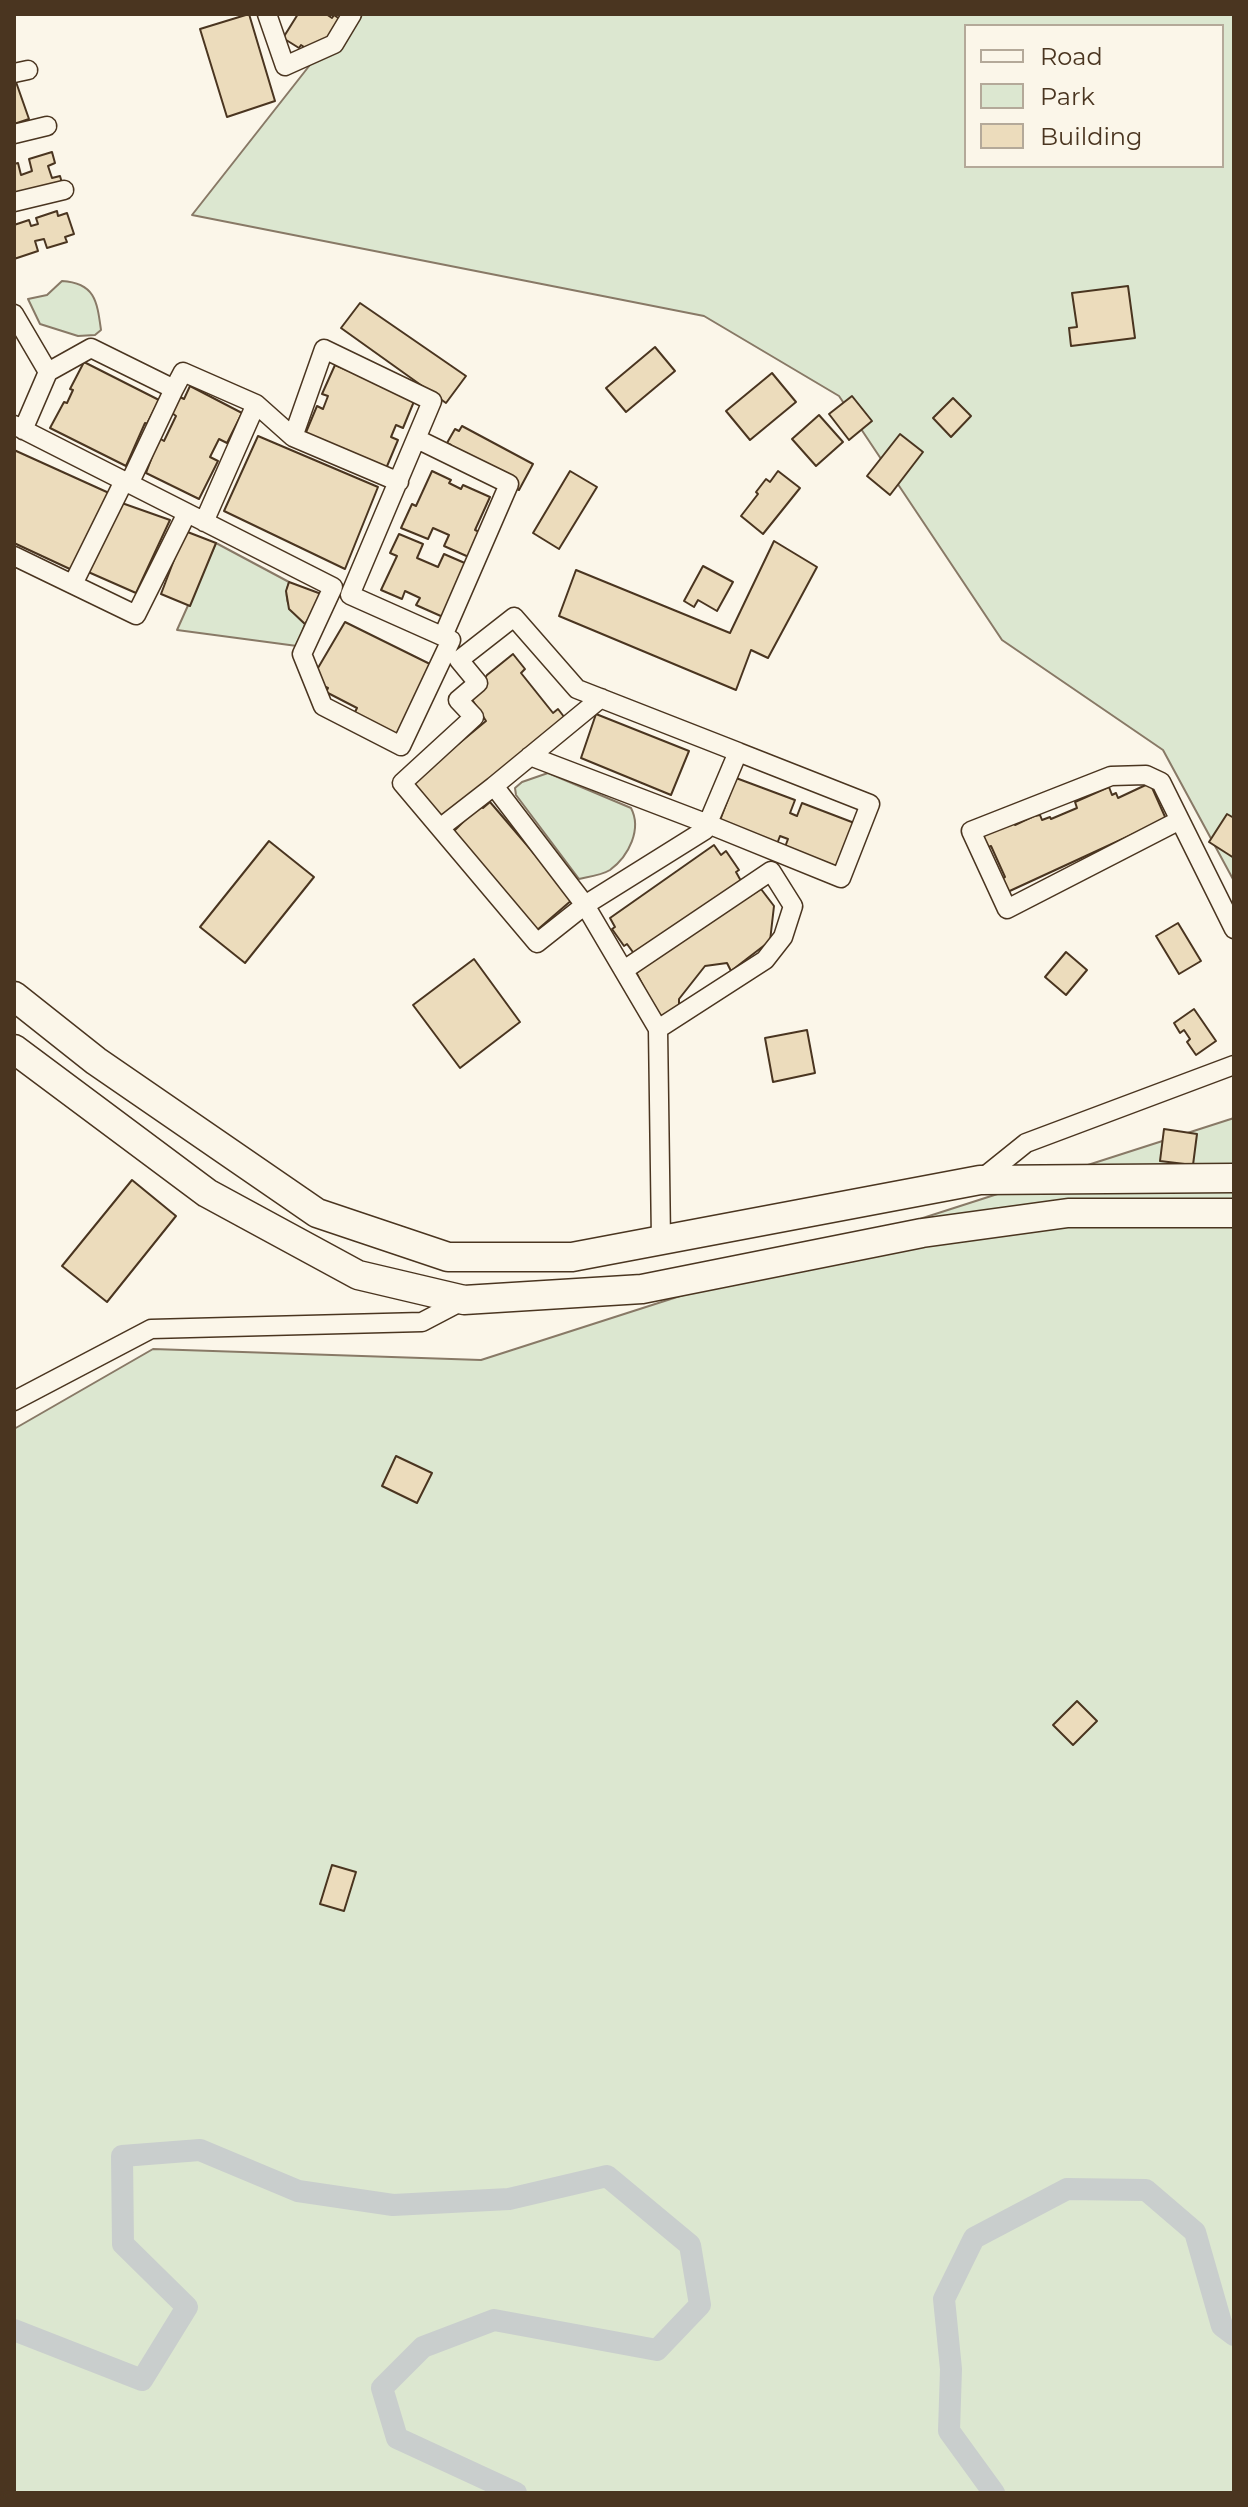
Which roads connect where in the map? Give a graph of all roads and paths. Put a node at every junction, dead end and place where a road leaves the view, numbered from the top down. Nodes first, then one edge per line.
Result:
1 (352, 14) edge
2 (272, 18) edge
3 (47, 126) dead end
4 (14, 134) edge
5 (64, 190) dead end
6 (14, 202) edge
7 (14, 314) edge
8 (48, 372) junction
9 (174, 389) junction
10 (256, 404) junction
11 (18, 428) edge
12 (293, 437) junction
13 (417, 439) junction
14 (126, 482) junction
15 (399, 482) junction
16 (187, 513) junction
17 (204, 522) junction
18 (14, 556) edge
19 (73, 584) junction
20 (342, 591) junction
21 (443, 636) junction
22 (601, 698) junction
23 (738, 752) junction
24 (530, 756) junction
25 (494, 786) junction
26 (1180, 820) junction
27 (708, 824) junction
28 (440, 828) junction
29 (778, 853) junction
30 (771, 871) junction
31 (585, 905) junction
32 (1234, 929) edge
33 (624, 970) junction
34 (14, 996) edge
35 (658, 1029) junction
36 (14, 1049) edge
37 (1234, 1065) edge
38 (1234, 1178) edge
39 (980, 1180) junction
40 (1234, 1213) edge
41 (661, 1240) junction
42 (464, 1300) junction
43 (14, 1401) edge

1 - 2 street
3 - 4 street
5 - 6 street
7 - 8 street
8 - 9 street
8 - 11 street
9 - 10 street
9 - 14 street
10 - 12 street
10 - 17 street
11 - 14 street
12 - 13 street
12 - 15 street
13 - 15 street
13 - 21 street
14 - 16 street
14 - 19 street
15 - 20 street
16 - 17 street
16 - 19 street
17 - 20 street
18 - 19 street
20 - 21 street
20 - 21 street
22 - 23 street
22 - 24 street
22 - 28 street
23 - 27 street
23 - 29 street
24 - 25 street
24 - 27 street
25 - 28 street
25 - 31 street
26 - 26 street
26 - 32 street
27 - 29 street
27 - 31 street
28 - 31 street
29 - 30 street
30 - 33 street
30 - 35 street
31 - 33 street
33 - 35 street
34 - 41 main road
35 - 41 street
36 - 42 main road
37 - 39 street
38 - 39 main road
39 - 41 main road
40 - 42 main road
42 - 43 street

